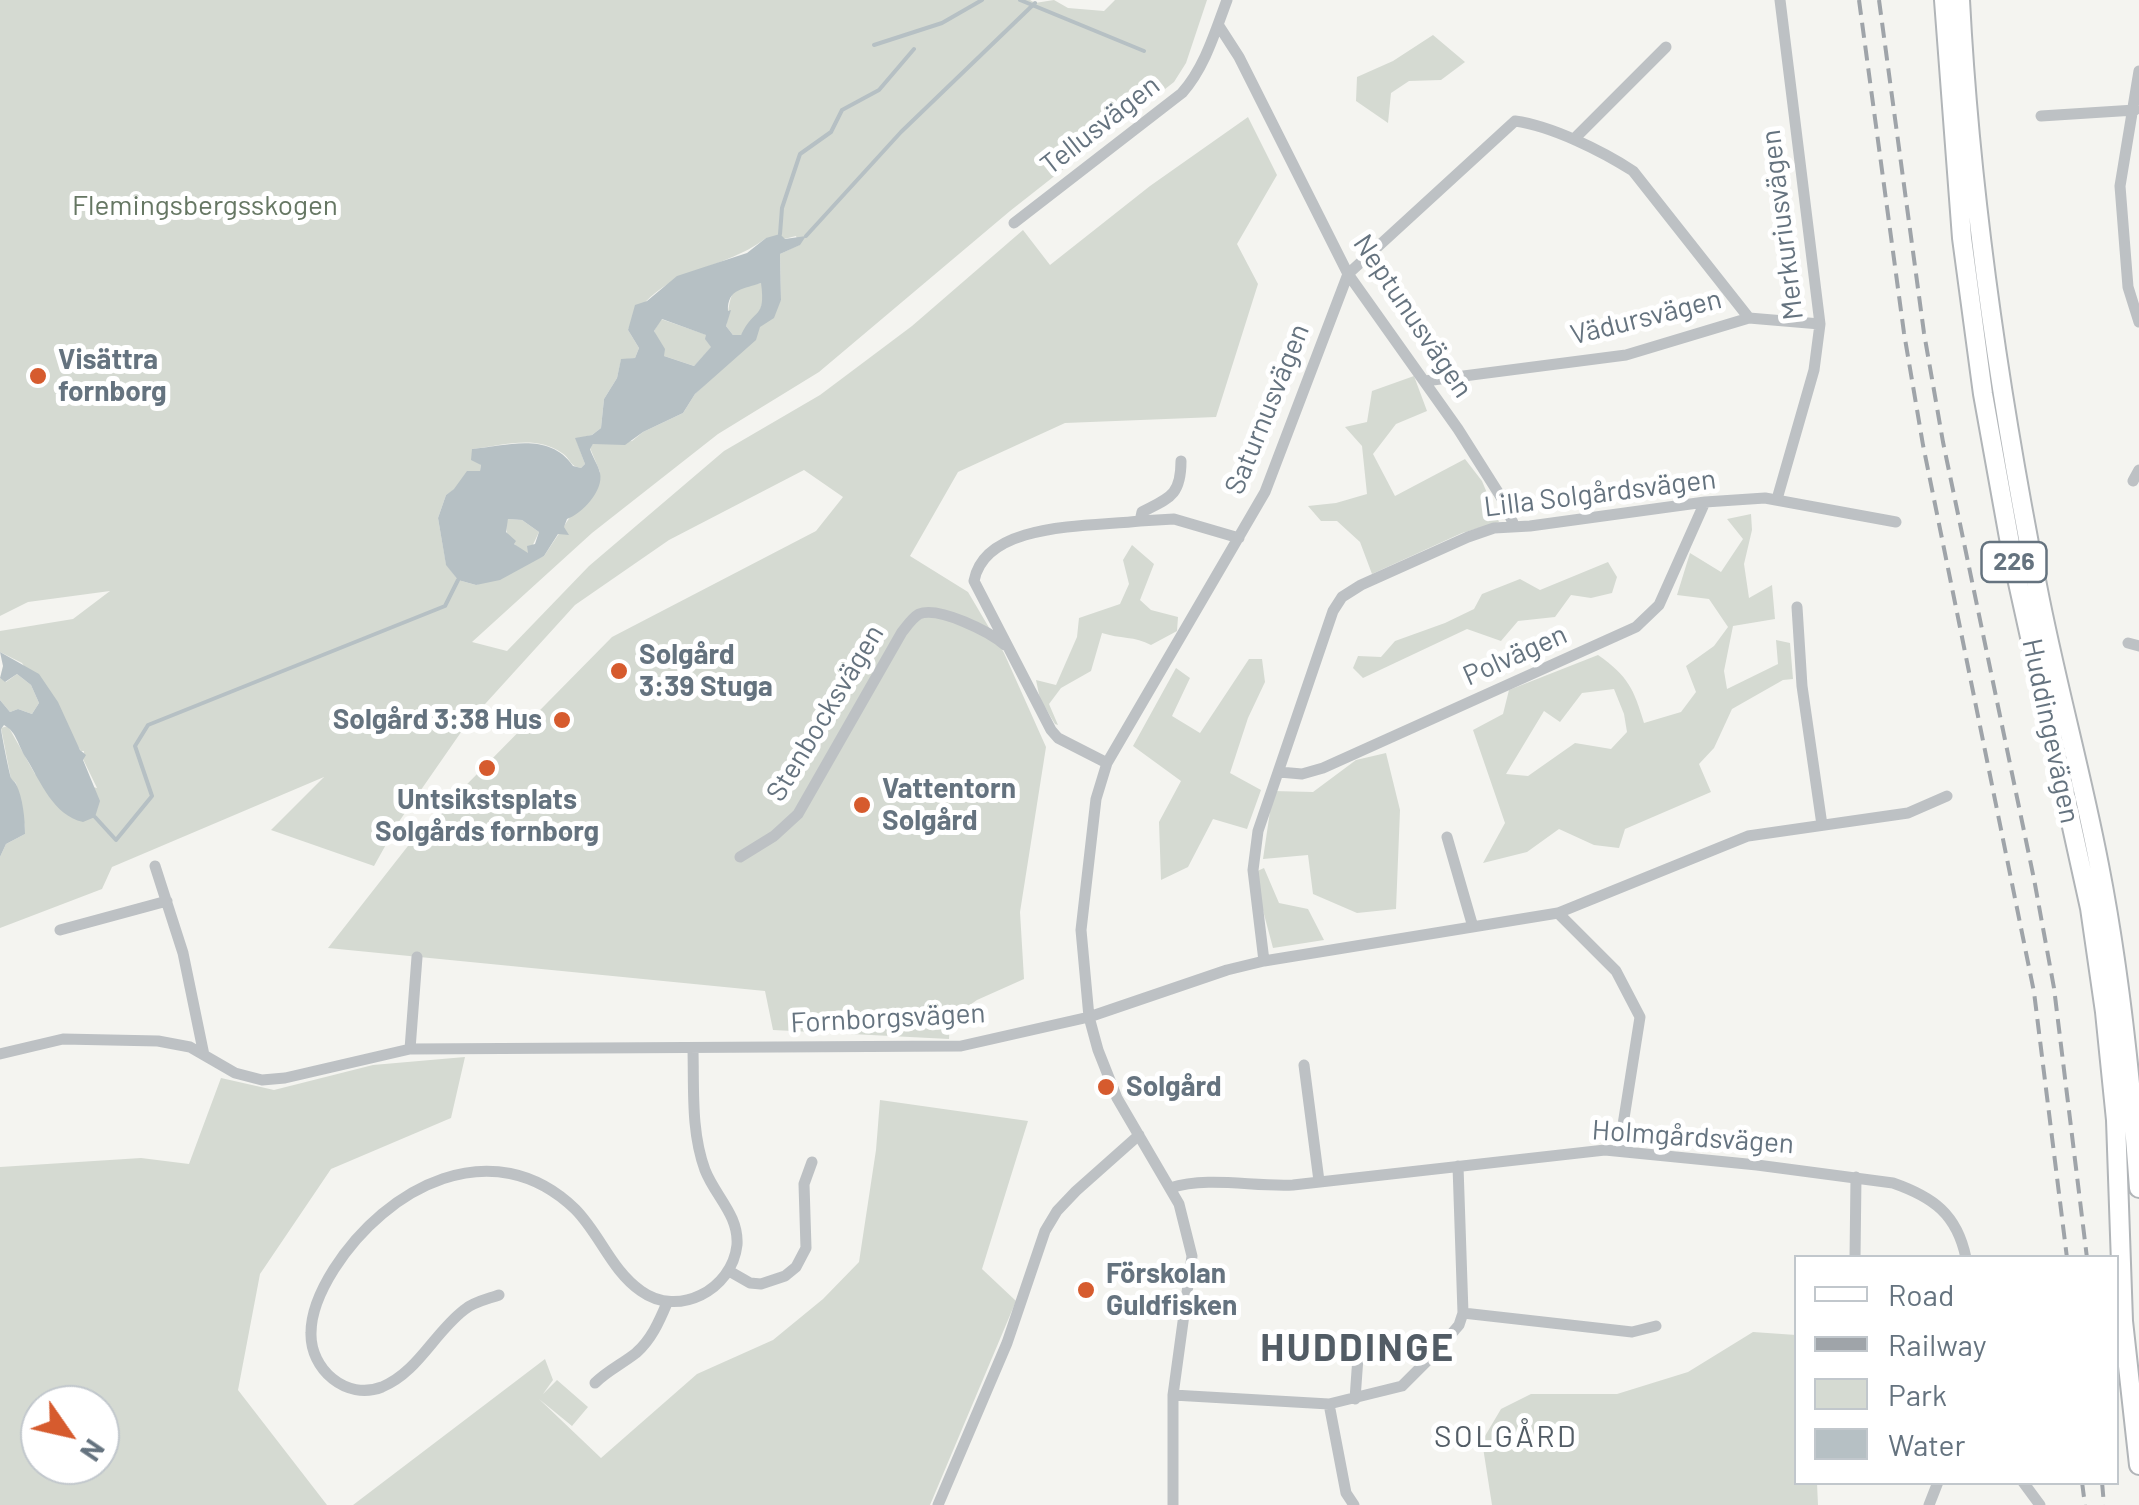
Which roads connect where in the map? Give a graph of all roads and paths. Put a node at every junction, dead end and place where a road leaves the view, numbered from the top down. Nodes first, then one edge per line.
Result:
1 (1227, 0) edge
2 (1780, 0) edge
3 (1944, 0) edge
4 (1960, 0) edge
5 (1219, 26) junction
6 (1666, 47) dead end
7 (2139, 71) edge
8 (2135, 110) edge
9 (2041, 116) dead end
10 (1574, 139) junction
11 (1014, 223) dead end
12 (1348, 274) junction
13 (1750, 318) junction
14 (2139, 322) edge
15 (1820, 324) junction
16 (1425, 381) junction
17 (1181, 461) dead end
18 (1778, 500) junction
19 (1706, 502) junction
20 (1140, 521) junction
21 (1896, 522) dead end
22 (1514, 525) junction
23 (1238, 538) junction
24 (1796, 607) dead end
25 (1008, 648) junction
26 (1107, 763) junction
27 (1279, 772) junction
28 (1946, 796) dead end
29 (1822, 825) junction
30 (1448, 837) dead end
31 (740, 857) dead end
32 (155, 866) dead end
33 (167, 900) junction
34 (1558, 913) junction
35 (1473, 927) junction
36 (60, 930) dead end
37 (417, 957) dead end
38 (1264, 961) junction
39 (1090, 1018) junction
40 (410, 1049) junction
41 (693, 1050) junction
42 (0, 1054) edge
43 (204, 1055) junction
44 (1304, 1065) dead end
45 (1139, 1134) junction
46 (1619, 1150) junction
47 (812, 1162) dead end
48 (1458, 1166) junction
49 (1856, 1177) junction
50 (1318, 1181) junction
51 (1170, 1188) junction
52 (2139, 1188) edge
53 (1855, 1255) edge
54 (1965, 1255) edge
55 (729, 1271) junction
56 (499, 1295) dead end
57 (667, 1303) junction
58 (1462, 1313) junction
59 (1656, 1326) dead end
60 (1358, 1356) dead end
61 (594, 1383) dead end
62 (1173, 1395) junction
63 (1355, 1399) junction
64 (1329, 1404) junction
65 (2139, 1465) edge
66 (938, 1505) edge
67 (1173, 1505) edge
68 (1354, 1505) edge

1 - 5 street, Tellusvägen
2 - 15 street, Merkuriusvägen
3 - 65 main road, Huddingevägen / 226
4 - 52 main road, Huddingevägen / 226
5 - 11 street, Tellusvägen
5 - 12 street, Neptunusvägen
6 - 10 street
7 - 8 street
8 - 9 street
8 - 14 street
10 - 12 street, Saturnusvägen
10 - 13 street
12 - 16 street, Neptunusvägen
12 - 23 street, Saturnusvägen
13 - 15 street, Vädursvägen
13 - 16 street, Vädursvägen
15 - 18 street, Merkuriusvägen
16 - 22 street, Neptunusvägen
17 - 20 street
18 - 19 street, Lilla Solgårdsvägen
18 - 21 street, Lilla Solgårdsvägen
19 - 22 street, Lilla Solgårdsvägen
19 - 27 street, Polvägen
20 - 23 street
20 - 25 street
22 - 27 street, Lilla Solgårdsvägen
23 - 26 street, Saturnusvägen
24 - 29 street
25 - 26 street
25 - 31 street, Stenbocksvägen
26 - 39 street, Saturnusvägen
27 - 38 street, Lilla Solgårdsvägen
28 - 29 street, Fornborgsvägen
29 - 34 street, Fornborgsvägen
30 - 35 street
32 - 33 street
33 - 36 street
33 - 43 street
34 - 35 street, Fornborgsvägen
34 - 46 street
35 - 38 street, Fornborgsvägen
37 - 40 street
38 - 39 street, Fornborgsvägen
39 - 41 street, Fornborgsvägen
39 - 45 street, Saturnusvägen
40 - 41 street, Fornborgsvägen
40 - 43 street, Fornborgsvägen
41 - 55 street
42 - 43 street, Fornborgsvägen
44 - 50 street
45 - 51 street, Saturnusvägen
45 - 66 street
46 - 48 street, Holmgårdsvägen
46 - 49 street, Holmgårdsvägen
47 - 55 street
48 - 50 street, Holmgårdsvägen
48 - 58 street
49 - 53 street
49 - 54 street, Holmgårdsvägen
50 - 51 street, Holmgårdsvägen
51 - 62 street, Saturnusvägen
55 - 57 street
56 - 57 street
57 - 61 street
58 - 59 street
58 - 63 street
60 - 63 street
62 - 64 street
62 - 67 street, Saturnusvägen
63 - 64 street
64 - 68 street

